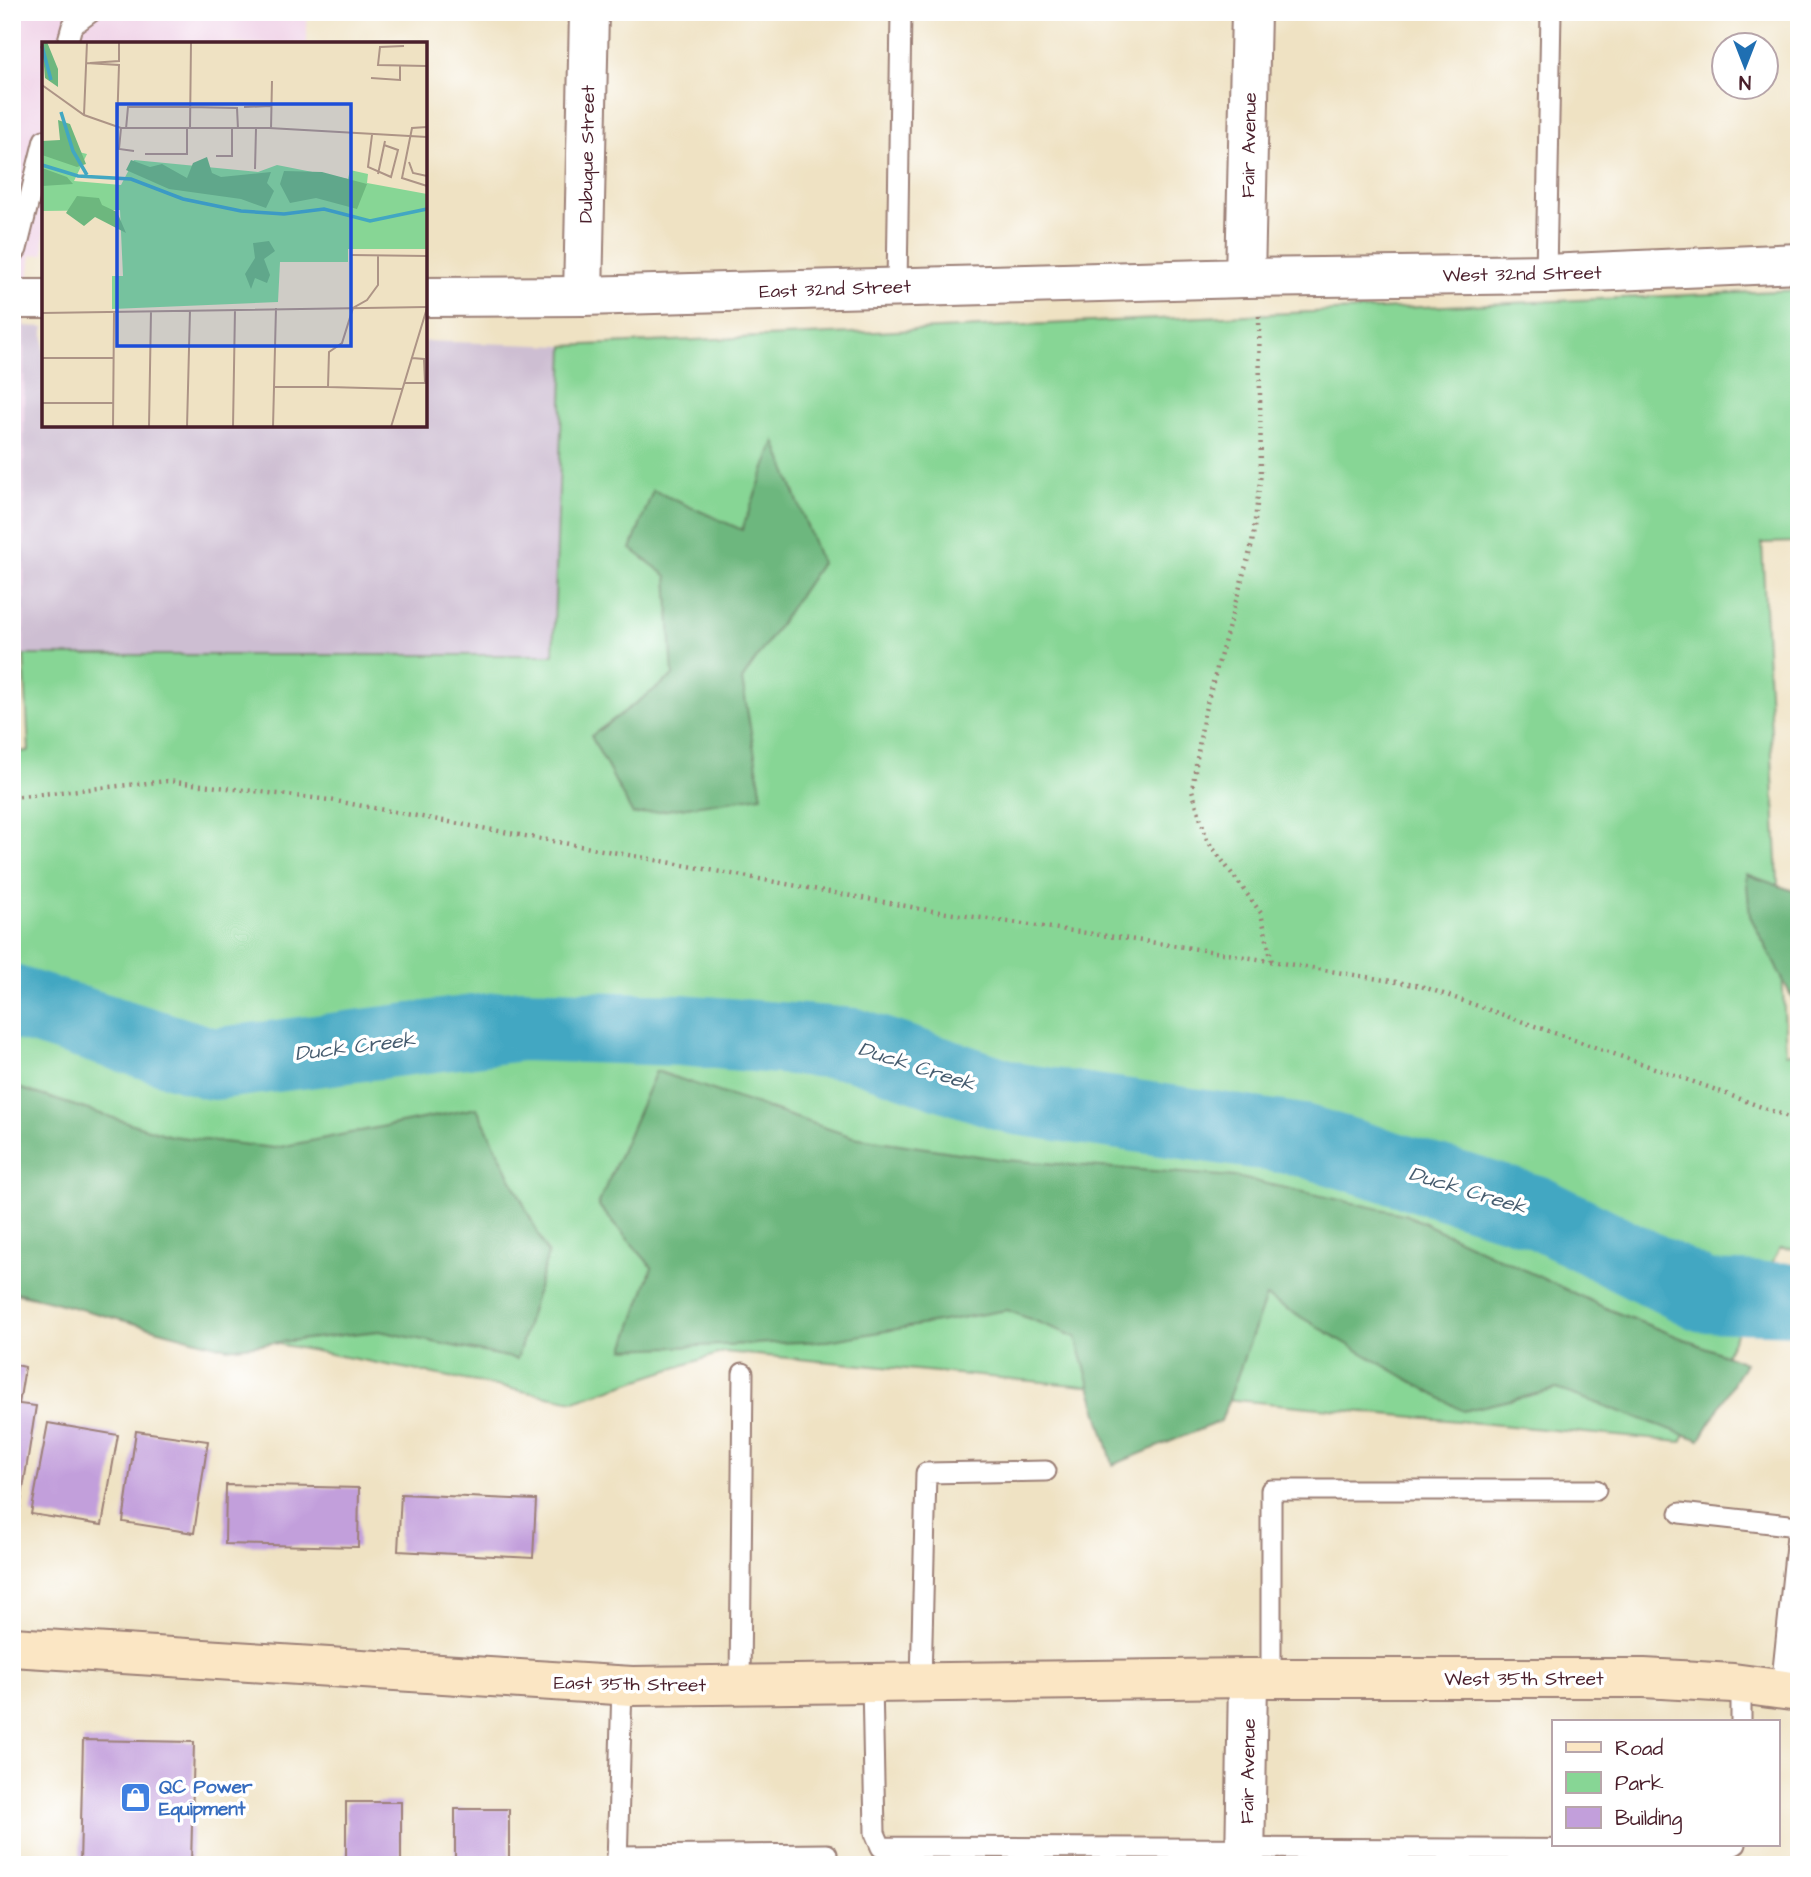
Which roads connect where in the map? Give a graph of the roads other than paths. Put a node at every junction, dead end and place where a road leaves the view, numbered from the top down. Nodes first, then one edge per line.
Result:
1 (91, 12) edge
2 (589, 12) edge
3 (901, 12) edge
4 (1251, 12) edge
5 (1550, 12) edge
6 (68, 42) edge
7 (42, 148) edge
8 (12, 256) edge
9 (1799, 263) edge
10 (1546, 274) junction
11 (1252, 278) junction
12 (897, 286) junction
13 (583, 296) junction
14 (427, 297) edge
15 (12, 299) edge
16 (42, 299) edge
17 (743, 1373) dead end
18 (1046, 1471) dead end
19 (1596, 1490) dead end
20 (1680, 1513) dead end
21 (12, 1647) edge
22 (1259, 1678) junction
23 (872, 1682) junction
24 (921, 1682) junction
25 (740, 1684) junction
26 (622, 1685) junction
27 (1790, 1691) edge
28 (1741, 1703) edge
29 (1732, 1846) edge
30 (827, 1854) dead end
31 (1245, 1857) edge
32 (617, 1860) edge

1 - 6 lane
2 - 13 street, Dubuque Street
3 - 12 lane
4 - 11 street, Fair Avenue
5 - 10 lane
7 - 8 lane
9 - 10 street, West 32nd Street
10 - 11 street, West 32nd Street
11 - 12 street, East 32nd Street
12 - 13 street, East 32nd Street
13 - 14 street, East 32nd Street
15 - 16 street
17 - 25 lane
18 - 24 lane
19 - 22 lane
20 - 27 lane
21 - 26 street, East 35th Street
22 - 24 street, East 35th Street
22 - 28 street, West 35th Street
22 - 31 street, Fair Avenue
23 - 24 street, East 35th Street
23 - 25 street, East 35th Street
23 - 31 lane
25 - 26 street, East 35th Street
26 - 32 lane
27 - 28 street, West 35th Street
29 - 31 lane
30 - 32 lane

